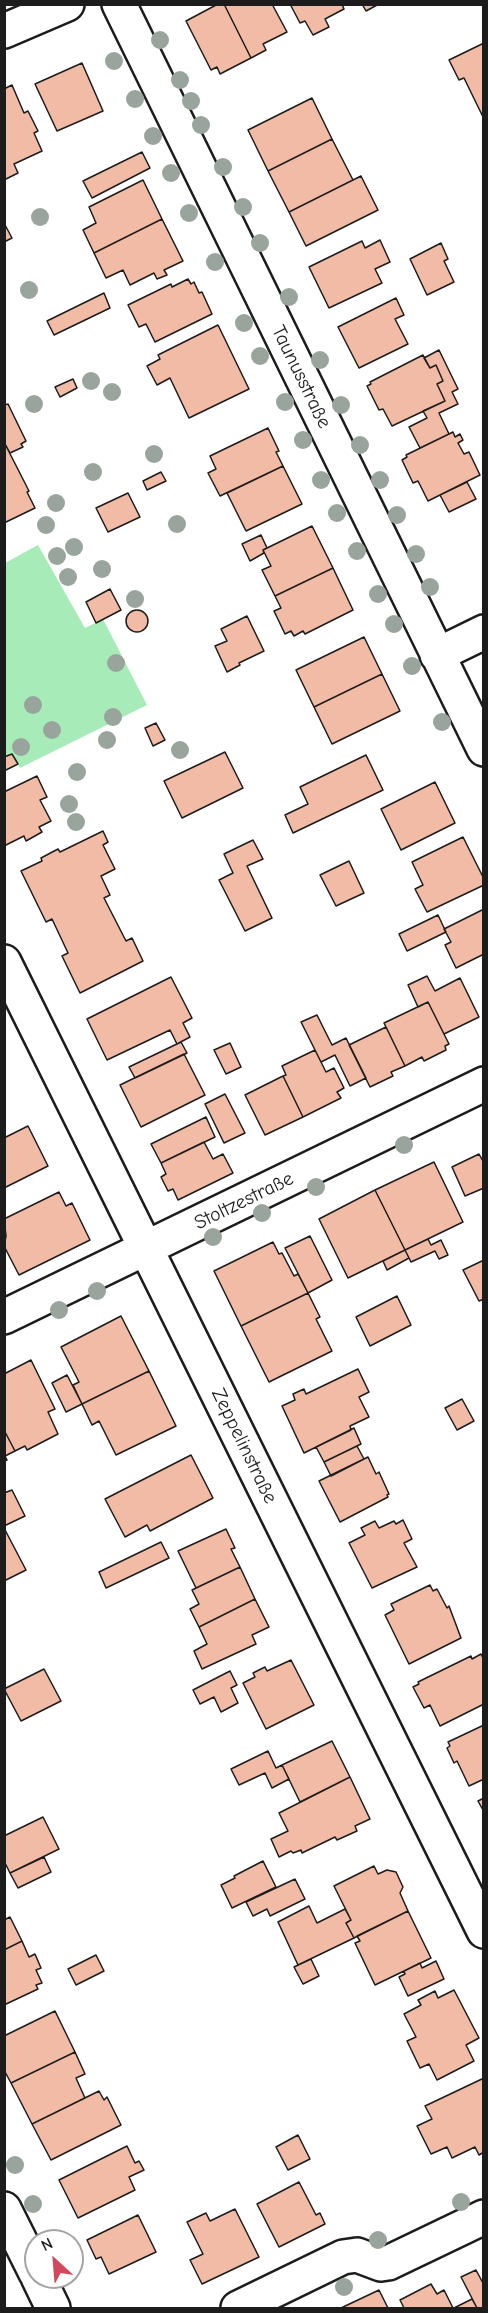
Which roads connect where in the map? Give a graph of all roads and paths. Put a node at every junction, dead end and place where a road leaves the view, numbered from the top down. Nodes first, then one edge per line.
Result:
1 (67, 4) edge
2 (119, 4) edge
3 (4, 31) edge
4 (483, 632) edge
5 (437, 655) junction
6 (483, 749) edge
7 (4, 963) edge
8 (483, 1084) edge
9 (146, 1249) junction
10 (4, 1317) edge
11 (483, 1930) edge
12 (4, 2210) edge
13 (483, 2217) edge
14 (24, 2249) edge
15 (44, 2289) edge
16 (53, 2308) edge
17 (238, 2308) edge

1 - 3 street
2 - 5 street, Taunusstraße
4 - 5 street
5 - 6 street, Taunusstraße
7 - 9 street, Zeppelinstraße
8 - 9 street, Stoltzestraße
9 - 10 street, Stoltzestraße
9 - 11 street, Zeppelinstraße
12 - 14 street
13 - 17 street
15 - 16 street

